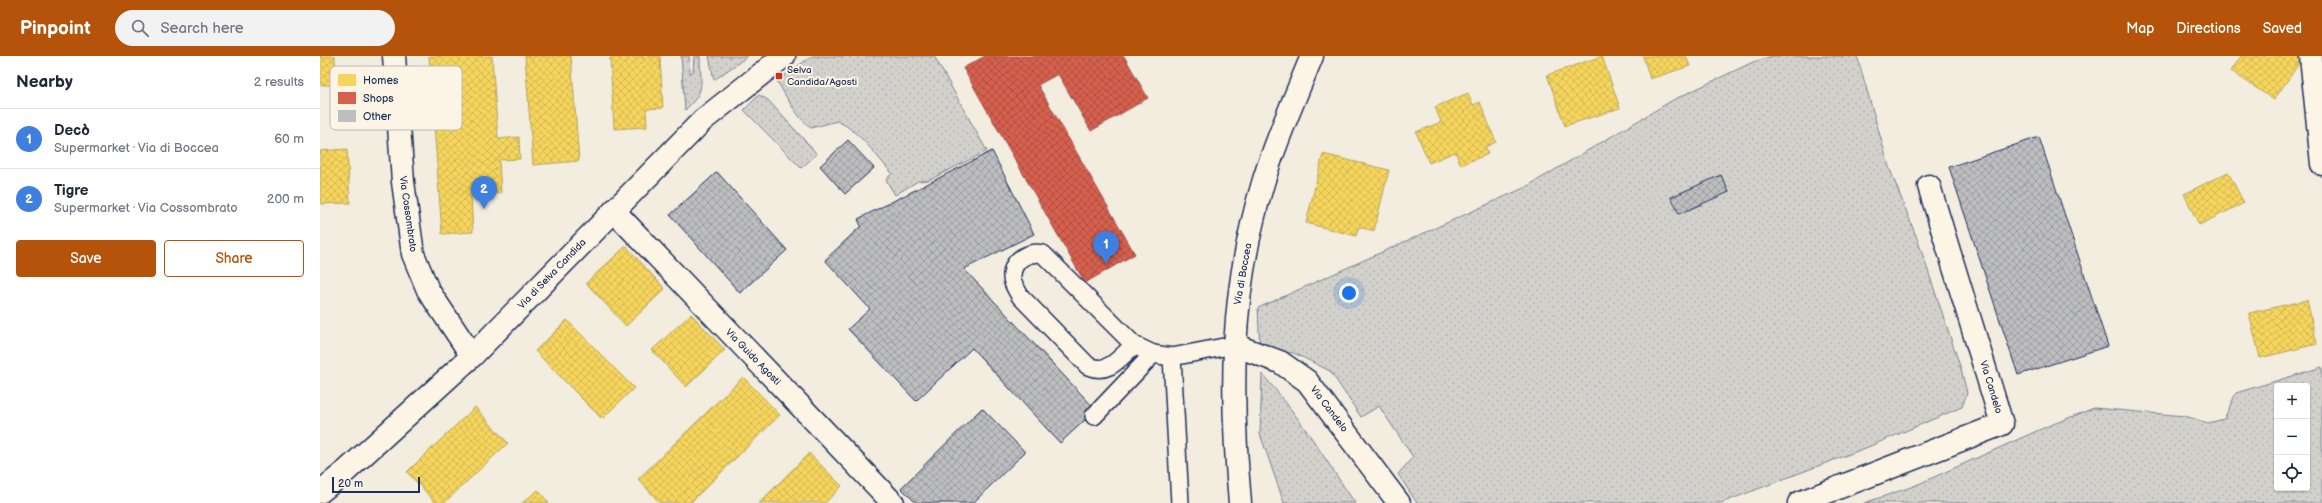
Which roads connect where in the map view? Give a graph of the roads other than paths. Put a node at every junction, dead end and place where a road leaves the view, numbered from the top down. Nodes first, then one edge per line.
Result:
1 (394, 56) edge
2 (784, 56) edge
3 (1312, 56) edge
4 (2311, 56) edge
5 (395, 66) edge
6 (399, 130) edge
7 (2322, 164) edge
8 (1929, 186) dead end
9 (614, 211) junction
10 (1134, 345) junction
11 (1234, 345) junction
12 (1153, 354) junction
13 (472, 356) junction
14 (1172, 357) junction
15 (1094, 416) dead end
16 (320, 492) edge
17 (893, 503) edge
18 (1180, 503) edge
19 (1240, 503) edge
20 (1399, 503) edge
21 (1799, 503) edge

1 - 5 street, Via Cossombrato
2 - 9 street, Via di Selva Candida
3 - 11 street, Via di Boccea
4 - 7 street
6 - 13 street, Via Cossombrato
8 - 21 street, Via Candelo
9 - 13 street, Via di Selva Candida
9 - 17 street, Via Guido Agosti
10 - 10 lane
10 - 12 lane
11 - 14 lane
11 - 19 street, Via di Boccea
11 - 20 street, Via Candelo
12 - 14 lane
12 - 15 lane
13 - 16 street, Via di Selva Candida
14 - 18 lane

